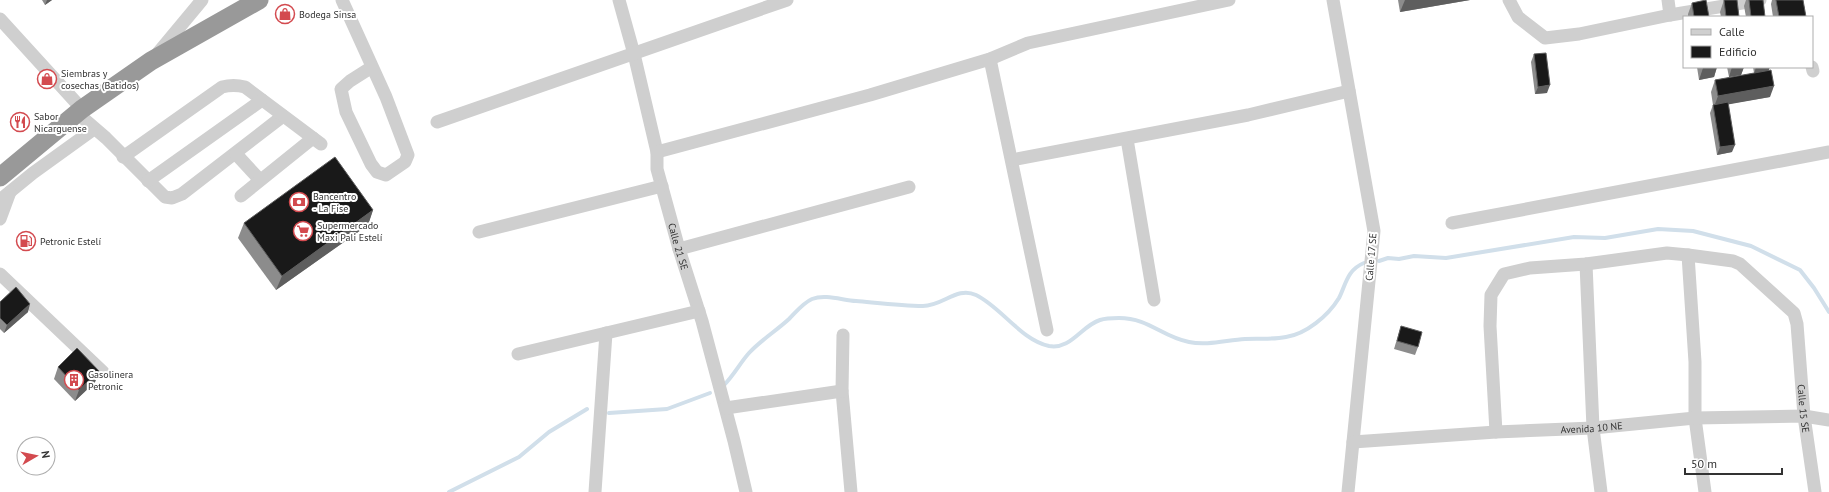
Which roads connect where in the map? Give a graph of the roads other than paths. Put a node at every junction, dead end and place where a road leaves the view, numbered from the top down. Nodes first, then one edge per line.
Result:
1 (202, 0) edge
2 (259, 0) edge
3 (342, 0) edge
4 (619, 0) edge
5 (787, 0) edge
6 (1229, 0) edge
7 (1333, 0) edge
8 (1509, 0) edge
9 (1668, 0) edge
10 (1760, 0) edge
11 (765, 4) edge
12 (1670, 15) junction
13 (0, 19) edge
14 (634, 54) junction
15 (990, 59) junction
16 (152, 61) junction
17 (372, 67) junction
18 (1349, 91) junction
19 (262, 100) junction
20 (80, 111) junction
21 (283, 116) junction
22 (437, 122) dead end
23 (94, 129) junction
24 (1127, 139) junction
25 (657, 152) junction
26 (1829, 152) edge
27 (236, 154) junction
28 (124, 157) junction
29 (1012, 160) junction
30 (27, 166) junction
31 (260, 180) junction
32 (148, 181) junction
33 (5, 184) edge
34 (662, 186) junction
35 (909, 187) dead end
36 (241, 196) dead end
37 (0, 200) edge
38 (0, 219) edge
39 (1452, 223) dead end
40 (479, 232) dead end
41 (679, 249) junction
42 (1688, 255) junction
43 (1586, 264) junction
44 (0, 274) edge
45 (1154, 300) dead end
46 (699, 311) junction
47 (1047, 330) dead end
48 (606, 333) junction
49 (843, 335) dead end
50 (518, 354) dead end
51 (102, 372) dead end
52 (842, 391) junction
53 (726, 408) junction
54 (1804, 416) junction
55 (1695, 418) junction
56 (1829, 420) edge
57 (1593, 428) junction
58 (1496, 432) junction
59 (1353, 442) junction
60 (595, 492) edge
61 (746, 492) edge
62 (851, 492) edge
63 (1348, 492) edge
64 (1601, 492) edge
65 (1705, 492) edge
66 (1815, 492) edge

1 - 16 street
2 - 16 highway
3 - 17 street
4 - 14 street, Calle 21 SE
5 - 11 street
6 - 15 street
7 - 18 street, Calle 17 SE
8 - 12 street
9 - 12 street
10 - 12 street
11 - 14 street
13 - 20 street
14 - 22 street
14 - 25 street, Calle 21 SE
15 - 25 street
15 - 29 street
16 - 20 highway
17 - 17 street
18 - 24 street
18 - 59 street, Calle 17 SE
19 - 21 street
19 - 28 street
19 - 32 street
20 - 23 street
20 - 30 highway
21 - 27 street
21 - 31 street
23 - 28 street
23 - 30 street
24 - 29 street
24 - 45 street
25 - 34 street, Calle 21 SE
26 - 39 street
27 - 31 street
27 - 32 street
28 - 32 street
29 - 47 street
30 - 33 highway
31 - 36 street
33 - 37 street
33 - 38 street
34 - 40 street
34 - 41 street, Calle 21 SE
35 - 41 street
41 - 46 street, Calle 21 SE
42 - 43 street
42 - 54 street, Calle 15 SE
42 - 55 street
43 - 57 street
43 - 58 street
44 - 51 street
46 - 48 street
46 - 53 street, Calle 21 SE
48 - 50 street
48 - 60 street
49 - 52 street
52 - 53 street
52 - 62 street
53 - 61 street, Calle 21 SE
54 - 55 street, Avenida 10 NE
54 - 56 street, Avenida 10 NE
54 - 66 street, Calle 15 SE
55 - 57 street, Avenida 10 NE
55 - 65 street
57 - 58 street, Avenida 10 NE
57 - 64 street
58 - 59 street, Avenida 10 NE
59 - 63 street, Calle 17 SE

